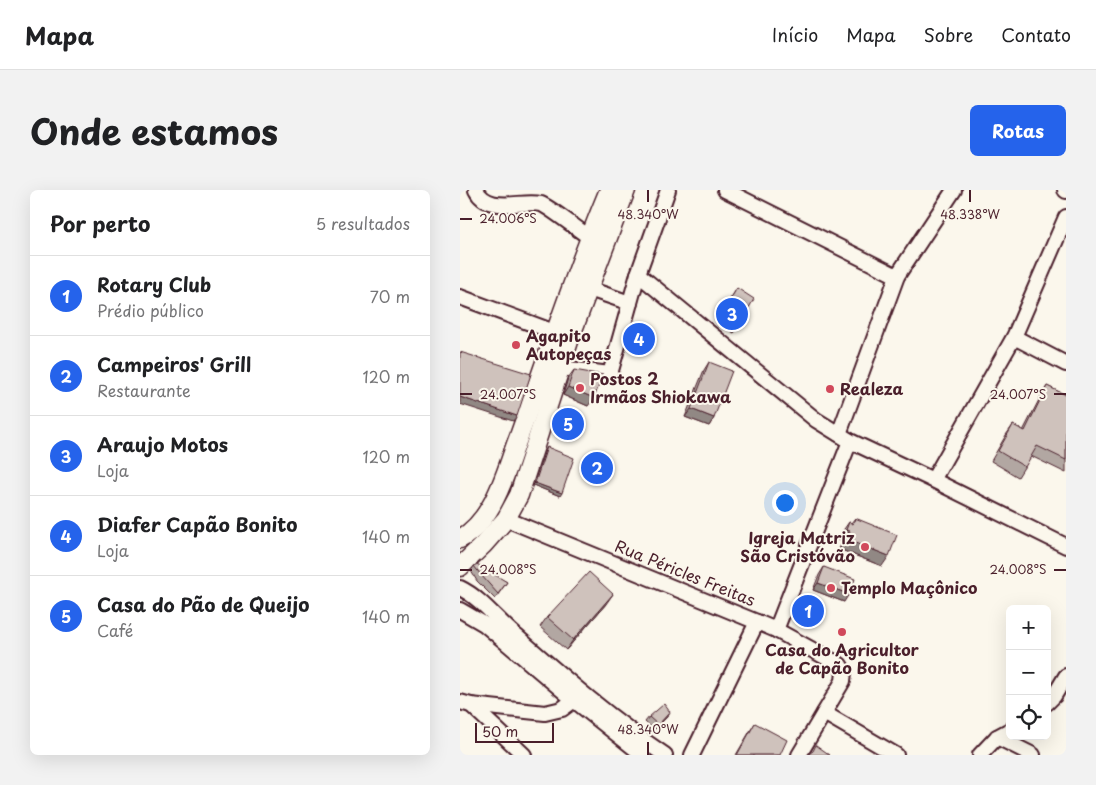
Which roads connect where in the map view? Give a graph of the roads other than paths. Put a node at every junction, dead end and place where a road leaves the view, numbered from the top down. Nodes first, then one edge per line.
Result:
1 (476, 190) edge
2 (609, 190) edge
3 (626, 190) edge
4 (668, 190) edge
5 (725, 190) edge
6 (954, 190) edge
7 (1066, 217) edge
8 (589, 237) junction
9 (638, 274) junction
10 (897, 276) junction
11 (589, 289) junction
12 (460, 297) edge
13 (630, 303) junction
14 (557, 332) junction
15 (1014, 337) junction
16 (1066, 364) edge
17 (561, 368) junction
18 (844, 438) junction
19 (933, 480) junction
20 (506, 520) junction
21 (460, 538) edge
22 (1066, 546) edge
23 (460, 567) edge
24 (460, 588) edge
25 (460, 610) edge
26 (757, 622) junction
27 (776, 630) junction
28 (1066, 676) edge
29 (579, 697) junction
30 (1051, 699) edge
31 (466, 703) edge
32 (824, 713) junction
33 (1006, 732) edge
34 (997, 737) junction
35 (524, 755) edge
36 (643, 755) edge
37 (665, 755) edge
38 (692, 755) edge
39 (799, 755) edge
40 (896, 755) edge
41 (980, 755) edge
42 (1033, 755) edge

1 - 8 street
2 - 8 main road
3 - 11 main road
4 - 9 street
5 - 10 street
6 - 10 street
7 - 15 street
8 - 14 main road
9 - 13 street
9 - 18 street
10 - 18 street
11 - 13 street
11 - 17 main road
12 - 14 street
13 - 17 street
14 - 21 main road
15 - 16 street
15 - 19 street
17 - 20 main road
18 - 19 street
18 - 27 street
19 - 22 street
20 - 23 main road
20 - 26 street, Rua Péricles Freitas
24 - 29 street
25 - 29 street
26 - 27 street, Rua Péricles Freitas
26 - 38 street
27 - 32 street, Rua Péricles Freitas
28 - 30 street
29 - 31 street
29 - 36 street
29 - 37 street
31 - 35 street
32 - 39 street
32 - 40 street
33 - 34 street
34 - 41 street
34 - 42 street

